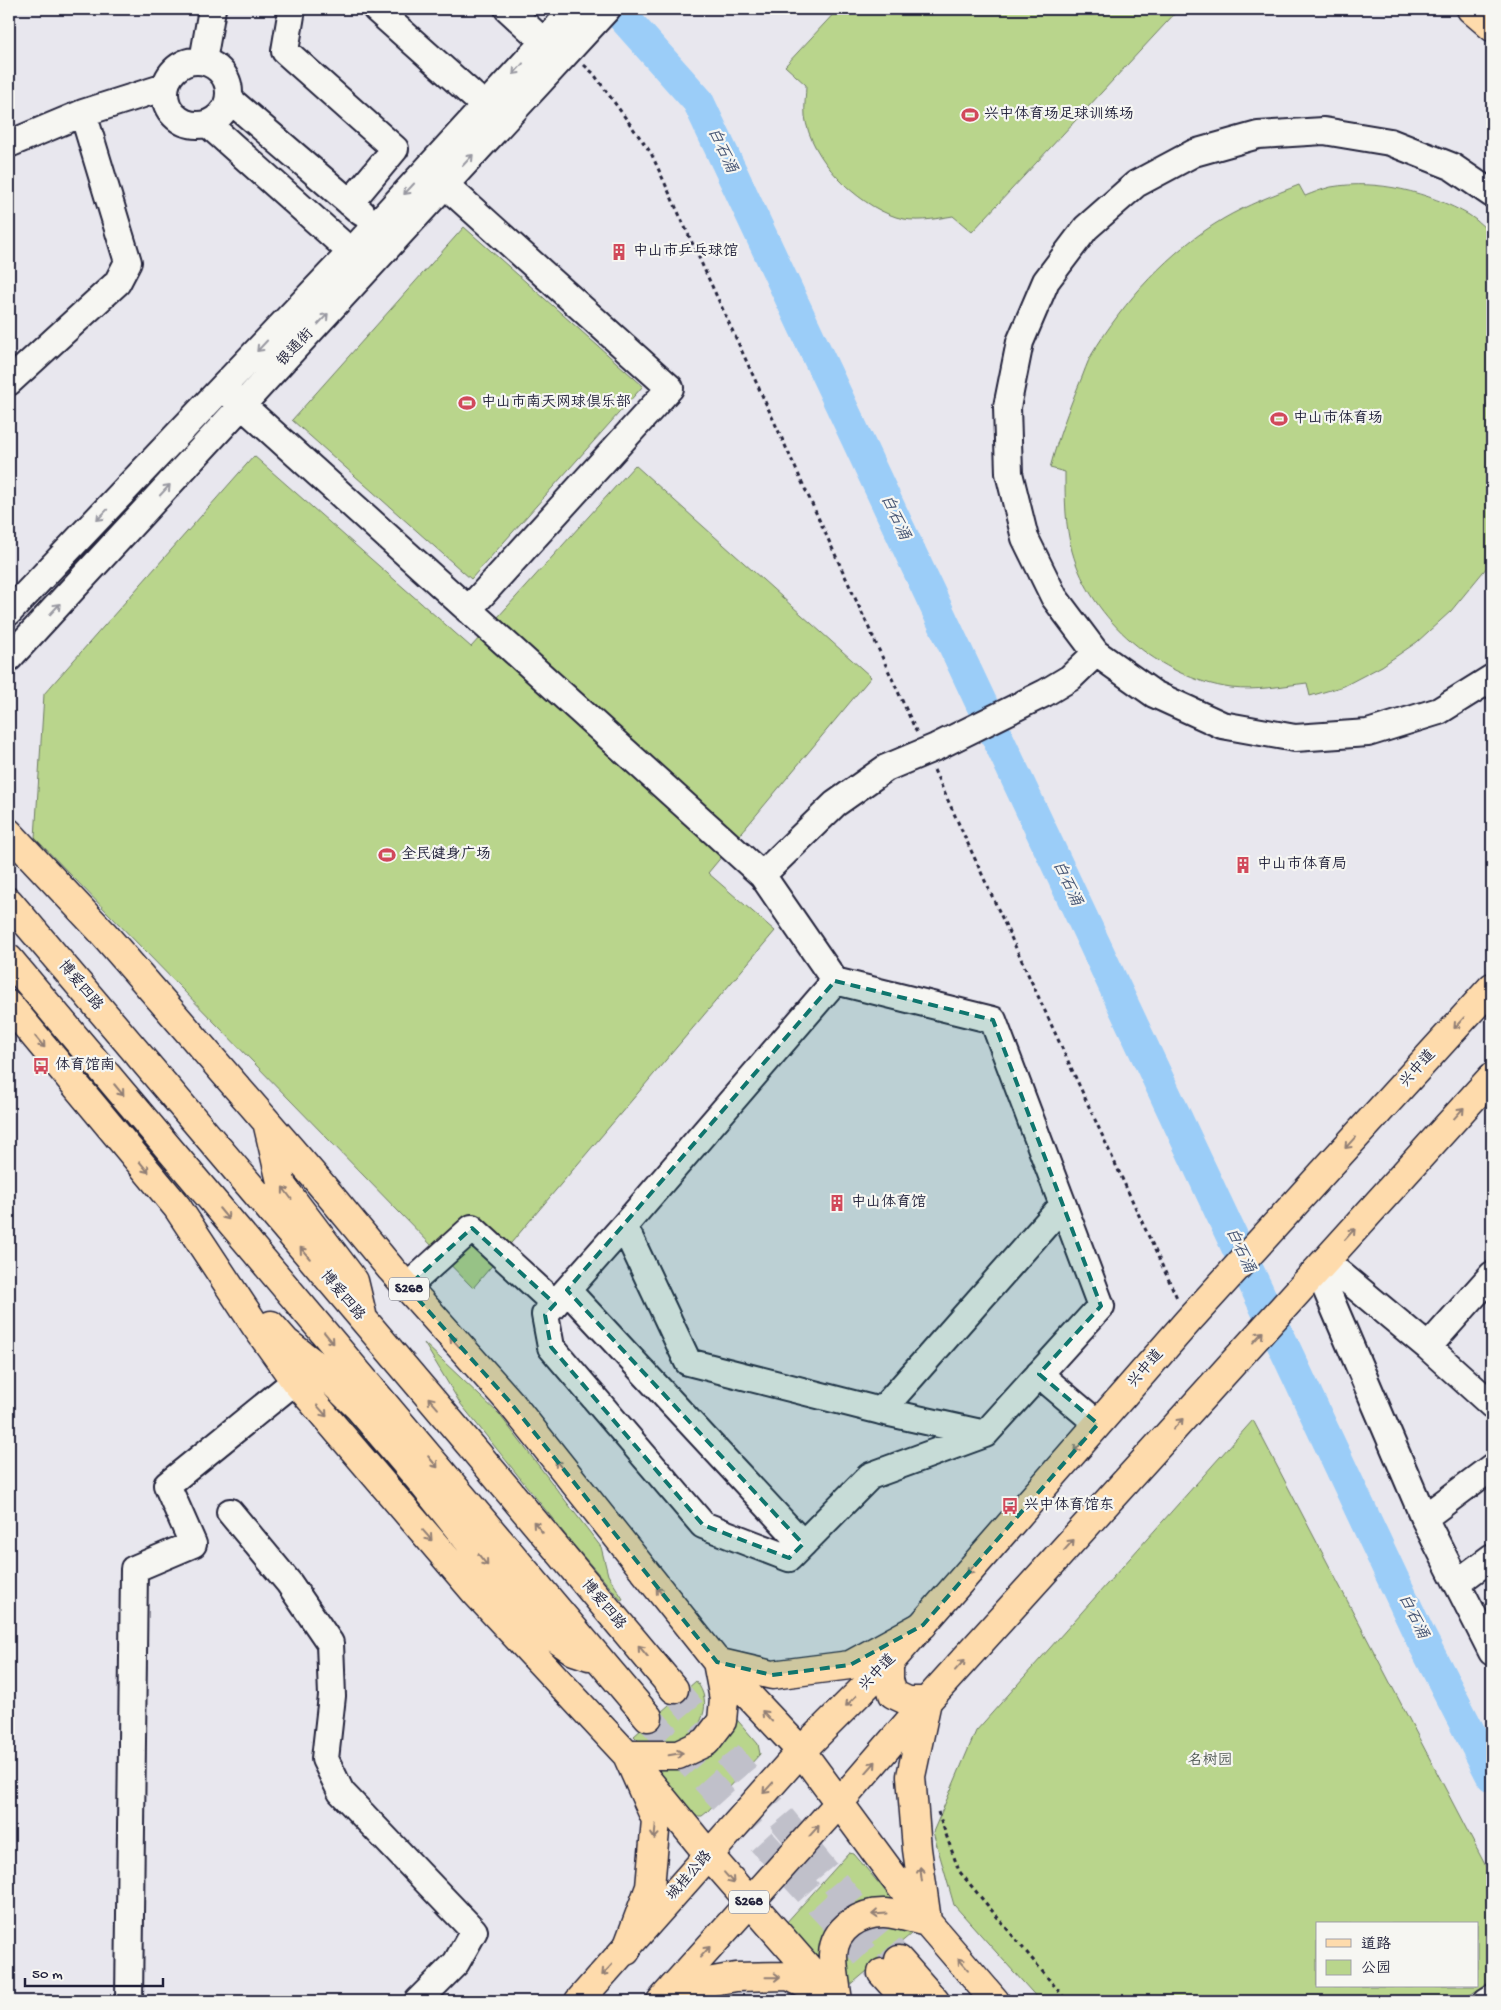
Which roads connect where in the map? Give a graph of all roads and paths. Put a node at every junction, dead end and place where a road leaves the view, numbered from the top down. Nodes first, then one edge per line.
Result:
1 (212, 9) edge
2 (292, 9) edge
3 (376, 9) edge
4 (508, 9) edge
5 (607, 9) edge
6 (1471, 9) edge
7 (1492, 27) edge
8 (572, 30) edge
9 (544, 41) junction
10 (203, 61) junction
11 (165, 87) junction
12 (229, 99) junction
13 (485, 106) junction
14 (83, 113) junction
15 (208, 124) junction
16 (9, 144) edge
17 (436, 177) junction
18 (1492, 194) edge
19 (350, 203) junction
20 (376, 225) junction
21 (351, 252) junction
22 (9, 382) edge
23 (223, 388) junction
24 (243, 406) junction
25 (468, 610) junction
26 (9, 612) edge
27 (15, 651) edge
28 (1096, 653) junction
29 (9, 668) edge
30 (1492, 678) edge
31 (931, 749) junction
32 (9, 833) edge
33 (762, 876) junction
34 (9, 902) edge
35 (9, 959) edge
36 (835, 981) junction
37 (1492, 987) edge
38 (9, 1005) edge
39 (1492, 1077) edge
40 (267, 1121) junction
41 (1063, 1205) junction
42 (177, 1207) junction
43 (624, 1226) junction
44 (1322, 1266) junction
45 (1492, 1274) edge
46 (407, 1287) junction
47 (561, 1297) junction
48 (1196, 1313) junction
49 (364, 1322) junction
50 (1428, 1347) junction
51 (1039, 1374) junction
52 (295, 1381) junction
53 (1492, 1405) edge
54 (881, 1411) junction
55 (1098, 1424) junction
56 (985, 1434) junction
57 (1492, 1467) edge
58 (230, 1512) dead end
59 (1424, 1518) junction
60 (803, 1544) junction
61 (1492, 1557) edge
62 (1457, 1583) junction
63 (922, 1626) junction
64 (1491, 1646) edge
65 (599, 1659) junction
66 (717, 1662) junction
67 (889, 1663) junction
68 (674, 1689) tunnel mouth
69 (927, 1701) junction
70 (648, 1717) tunnel mouth
71 (801, 1751) junction
72 (627, 1754) junction
73 (913, 1798) junction
74 (839, 1804) junction
75 (708, 1854) junction
76 (750, 1902) junction
77 (927, 1922) junction
78 (626, 1951) junction
79 (667, 1995) edge
80 (1492, 1998) edge
81 (129, 2001) edge
82 (418, 2001) edge
83 (579, 2001) edge
84 (837, 2001) edge
85 (907, 2001) edge
86 (936, 2001) edge
87 (995, 2001) edge
88 (1068, 2001) edge
89 (1487, 2001) edge

1 - 10 street
2 - 19 street
3 - 13 street
4 - 9 street
5 - 8 street
6 - 7 main road
8 - 9 street, 银通街
17 -> 8 street, 银通街
8 - 31 path
9 -> 13 street, 银通街
10 - 11 street
10 - 12 street
11 - 14 street
11 - 15 street
12 - 15 street
12 - 19 street
13 - 17 street, 银通街
14 - 16 street
14 - 22 street
15 - 21 street
17 -> 20 street, 银通街
24 -> 17 street, 银通街
17 - 25 street
18 - 28 street
19 - 20 street
20 - 21 street, 银通街
21 -> 23 street, 银通街
23 - 24 street
23 -> 26 street, 银通街
24 - 25 street
27 -> 24 street, 银通街
25 - 33 street
27 - 29 street, 银通街
28 - 30 street
28 - 31 street
31 - 33 street
31 - 48 path
32 - 40 main road, S268
33 - 36 street
49 -> 34 main road, 博爱四路
35 -> 65 main road
36 - 41 street
36 - 43 street
37 -> 48 main road, 兴中道
38 -> 42 main road, S268
44 -> 39 main road
40 - 46 main road, S268
49 -> 40 main road
41 - 51 street
41 - 54 street
42 - 52 main road, S268
42 -> 65 main road
43 - 47 street
43 - 54 street
44 - 50 street
44 - 59 street
69 -> 44 main road
45 - 50 street
46 - 47 street
66 -> 46 main road, S268
47 - 60 street
47 - 60 street
48 - 55 main road, 兴中道
68 -> 49 main road, 博爱四路
50 - 53 street
51 - 55 street
51 - 56 street
52 -> 72 main road, S268
52 - 81 street
54 - 56 street
55 -> 63 main road, 兴中道
56 - 60 street
57 - 59 street
58 - 82 street
59 - 62 street
61 - 62 street
62 - 64 street
63 - 66 main road
63 - 67 main road, 兴中道
65 - 70 main road
71 -> 66 main road, S268
72 -> 66 main road
67 - 69 main road
67 -> 71 main road, 兴中道
69 - 73 main road
74 -> 69 main road
71 - 74 main road, S268
71 -> 75 main road, 城桂公路 / S268
72 - 75 main road, S268
72 -> 78 main road, S268
77 -> 73 main road
73 - 88 path
76 -> 74 main road, S268
74 - 77 main road
75 -> 76 main road, S268
75 - 78 main road, 城桂公路 / S268
79 -> 76 main road, S268
76 - 84 main road
77 -> 84 main road
87 -> 77 main road
78 -> 83 main road, 城桂公路 / S268
79 -> 84 main road
80 - 89 street
85 - 86 main road

